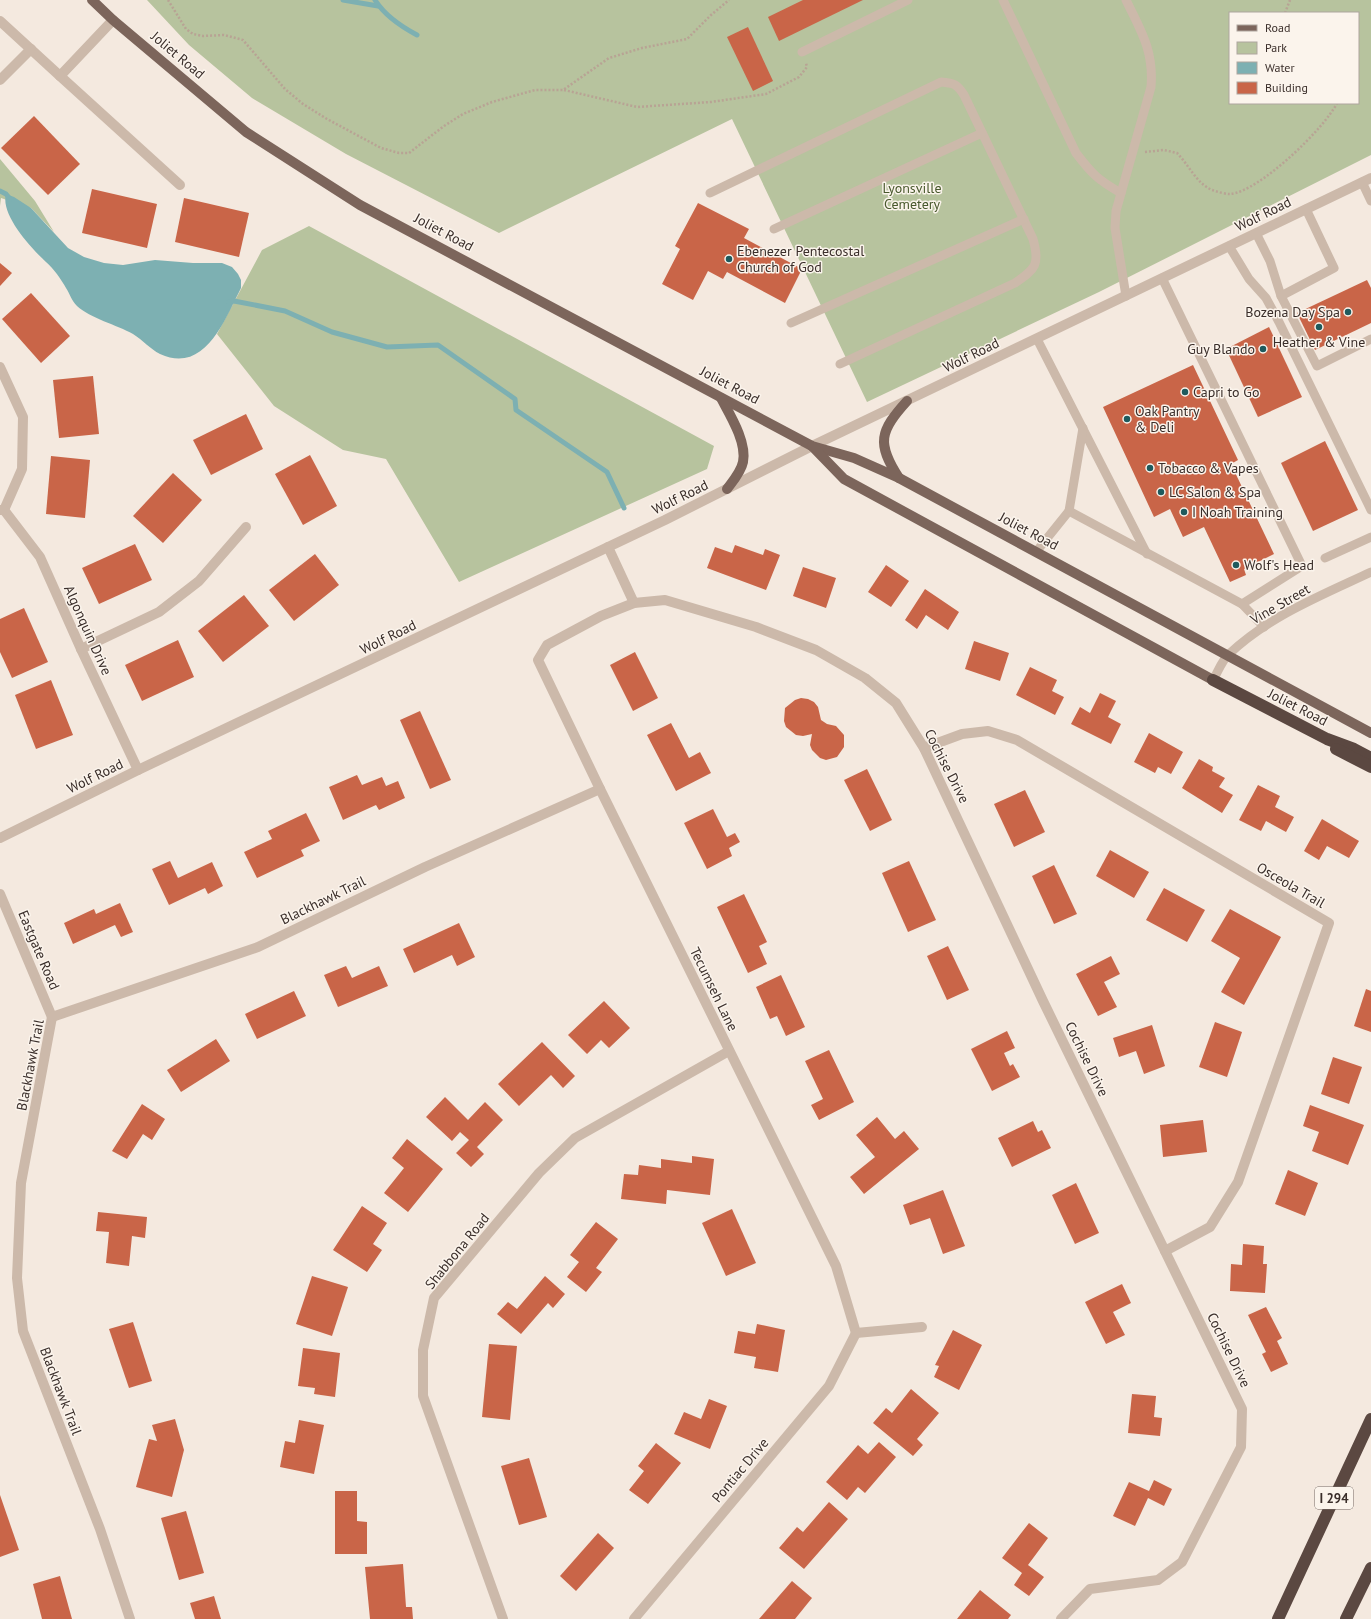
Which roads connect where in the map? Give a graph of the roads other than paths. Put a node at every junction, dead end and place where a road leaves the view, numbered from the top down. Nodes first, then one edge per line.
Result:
1 (92, 0) edge
2 (908, 0) edge
3 (1003, 0) edge
4 (1126, 0) edge
5 (0, 20) edge
6 (113, 20) junction
7 (31, 49) junction
8 (802, 52) road end
9 (60, 76) junction
10 (0, 80) edge
11 (982, 133) junction
12 (1366, 180) edge
13 (180, 185) dead end
14 (710, 193) dead end
15 (1121, 193) junction
16 (1371, 201) edge
17 (1306, 209) junction
18 (1024, 219) junction
19 (774, 229) dead end
20 (1256, 233) junction
21 (1229, 246) junction
22 (1162, 278) junction
23 (1126, 296) junction
24 (1281, 296) junction
25 (790, 323) dead end
26 (1371, 338) edge
27 (1037, 339) junction
28 (840, 364) dead end
29 (0, 367) edge
30 (721, 398) junction
31 (907, 401) junction
32 (1083, 428) junction
33 (812, 446) junction
34 (899, 478) junction
35 (727, 489) junction
36 (2, 510) edge
37 (1371, 510) edge
38 (1069, 511) junction
39 (246, 527) dead end
40 (1371, 537) edge
41 (608, 547) junction
42 (1036, 552) junction
43 (1147, 554) junction
44 (1325, 558) dead end
45 (1371, 572) edge
46 (634, 603) junction
47 (1242, 604) junction
48 (1264, 627) junction
49 (81, 650) junction
50 (1228, 655) junction
51 (538, 660) joint
52 (1213, 680) junction
53 (1371, 733) edge
54 (1327, 739) junction
55 (924, 748) junction
56 (1371, 758) edge
57 (1371, 767) edge
58 (138, 770) junction
59 (600, 789) junction
60 (0, 838) edge
61 (0, 894) edge
62 (52, 1017) junction
63 (729, 1051) junction
64 (1165, 1250) junction
65 (922, 1327) dead end
66 (856, 1333) junction
67 (1371, 1419) edge
68 (1368, 1573) edge
69 (130, 1619) edge
70 (503, 1619) edge
71 (634, 1619) edge
72 (1061, 1619) edge
73 (1278, 1619) edge
74 (1346, 1619) edge

1 - 6 main road, Joliet Road
2 - 8 lane
3 - 15 lane
4 - 15 lane
5 - 7 street
6 - 9 street
6 - 30 main road, Joliet Road
7 - 9 street
7 - 10 street
9 - 13 street
11 - 14 lane
11 - 18 lane
11 - 19 lane
12 - 16 lane
12 - 17 street, Wolf Road
15 - 23 lane
17 - 20 street, Wolf Road
17 - 24 lane
18 - 25 lane
18 - 28 lane
20 - 21 street, Wolf Road
20 - 24 lane
21 - 22 street, Wolf Road
21 - 37 lane
22 - 23 street, Wolf Road
22 - 47 lane
23 - 27 street, Wolf Road
24 - 26 lane
27 - 31 street, Wolf Road
27 - 32 lane
29 - 36 street
30 - 33 main road, Joliet Road
30 - 35 main road
31 - 33 street, Wolf Road
31 - 34 main road
32 - 38 lane
32 - 43 lane
33 - 34 main road, Joliet Road
33 - 35 street, Wolf Road
33 - 52 main road, Joliet Road
34 - 42 main road, Joliet Road
35 - 41 street, Wolf Road
36 - 49 street, Algonquin Drive
38 - 42 lane
38 - 43 lane
39 - 49 street
40 - 44 lane
41 - 46 street
41 - 58 street, Wolf Road
42 - 50 main road, Joliet Road
43 - 47 lane
45 - 48 lane, Vine Street
46 - 51 street, Cochise Drive
46 - 55 street, Cochise Drive
47 - 48 lane
48 - 50 lane, Vine Street
49 - 58 street, Algonquin Drive
50 - 52 lane
50 - 53 main road, Joliet Road
51 - 59 street, Tecumseh Lane
52 - 54 highway, Joliet Road
54 - 56 highway, Joliet Road
54 - 57 highway
55 - 64 street, Cochise Drive
55 - 64 street, Osceola Trail
58 - 60 street, Wolf Road
59 - 62 street, Blackhawk Trail
59 - 63 street, Tecumseh Lane
61 - 62 street, Eastgate Road
62 - 69 street, Blackhawk Trail
63 - 66 street, Tecumseh Lane
63 - 70 street, Shabbona Road
64 - 72 street, Cochise Drive
65 - 66 street
66 - 71 street, Pontiac Drive
67 - 73 highway, I 294
68 - 74 highway

